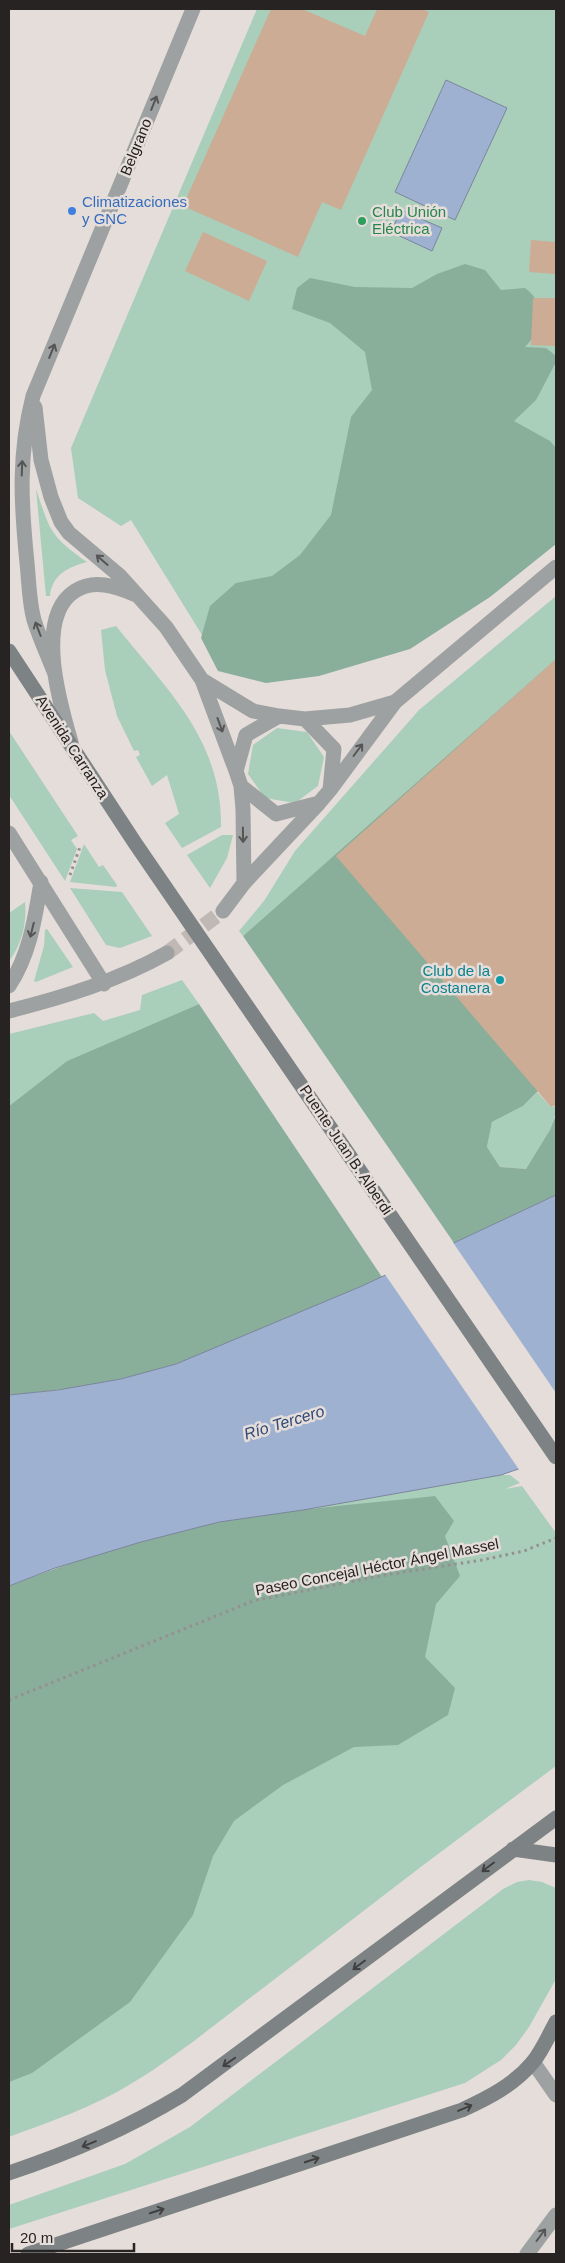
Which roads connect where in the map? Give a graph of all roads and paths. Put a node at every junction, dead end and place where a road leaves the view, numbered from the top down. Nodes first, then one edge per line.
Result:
1 (193, 9) edge
2 (33, 396) junction
3 (556, 567) edge
4 (136, 595) junction
5 (9, 651) edge
6 (55, 674) junction
7 (202, 680) junction
8 (395, 702) junction
9 (279, 716) junction
10 (305, 719) junction
11 (71, 744) junction
12 (236, 771) junction
13 (241, 786) junction
14 (330, 790) junction
15 (319, 803) junction
16 (9, 833) edge
17 (135, 843) joint
18 (80, 847) dead end
19 (69, 877) dead end
20 (41, 882) junction
21 (244, 883) junction
22 (222, 911) tunnel mouth
23 (167, 953) tunnel mouth
24 (104, 984) junction
25 (9, 986) edge
26 (9, 1011) edge
27 (556, 1457) edge
28 (556, 1538) edge
29 (9, 1700) edge
30 (556, 1818) edge
31 (513, 1849) junction
32 (556, 1855) edge
33 (556, 2022) edge
34 (533, 2062) junction
35 (556, 2095) edge
36 (9, 2173) edge
37 (556, 2215) edge
38 (28, 2254) edge
39 (527, 2254) edge

2 -> 1 street, Belgrano
4 -> 2 street
6 -> 2 street, Belgrano
3 - 8 street
4 - 6 street
4 - 7 street
5 - 11 main road, Avenida Carranza
6 - 11 street
7 - 9 street
7 -> 12 street
8 - 10 street
14 -> 8 street
9 - 10 street
9 - 12 street
10 - 14 street
11 - 17 main road, Avenida Carranza
12 - 13 street
13 - 15 street
13 -> 21 street
14 - 15 street
15 - 21 street
16 - 20 street
17 - 27 main road, Puente Juan B. Alberdi
18 - 19 path
20 - 24 street
20 -> 25 street
21 - 22 street
23 - 24 street
24 - 26 street
28 - 29 path, Paseo Concejal Héctor Ángel Massel
30 - 31 main road
31 - 32 main road
31 -> 36 main road
33 - 34 main road
34 - 35 street
38 -> 34 main road
39 -> 37 street

